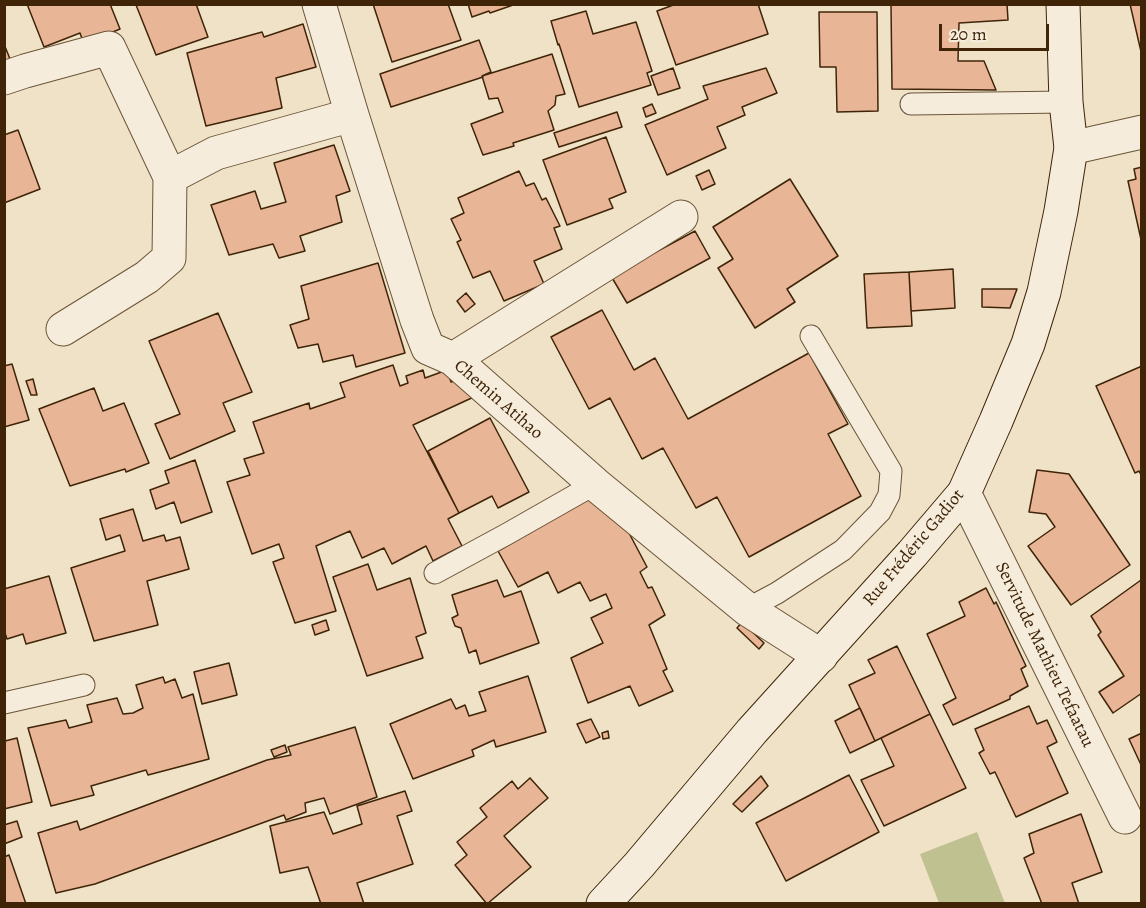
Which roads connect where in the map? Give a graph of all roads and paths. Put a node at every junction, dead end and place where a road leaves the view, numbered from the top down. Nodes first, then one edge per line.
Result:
1 (319, 4) edge
2 (1063, 4) edge
3 (15, 74) edge
4 (1066, 102) junction
5 (911, 104) dead end
6 (352, 115) junction
7 (1142, 132) edge
8 (1071, 148) junction
9 (170, 177) junction
10 (681, 217) dead end
11 (63, 329) dead end
12 (811, 336) dead end
13 (453, 359) junction
14 (595, 484) junction
15 (964, 493) junction
16 (435, 573) dead end
17 (747, 609) junction
18 (820, 656) junction
19 (84, 685) dead end
20 (4, 704) edge
21 (1125, 817) dead end
22 (603, 903) edge

1 - 6 street, Chemin Atihao
2 - 4 street, Rue Frédéric Gadiot
3 - 9 street
4 - 5 lane
4 - 8 street, Rue Frédéric Gadiot
6 - 9 street
6 - 13 street, Chemin Atihao
7 - 8 street
8 - 15 street, Rue Frédéric Gadiot
9 - 11 street
10 - 13 street
12 - 17 lane
13 - 14 street, Chemin Atihao
14 - 16 lane
14 - 17 street, Chemin Atihao
15 - 18 street, Rue Frédéric Gadiot
15 - 21 street, Servitude Mathieu Tefaatau
17 - 18 street, Chemin Atihao
18 - 22 street, Rue Frédéric Gadiot
19 - 20 lane

